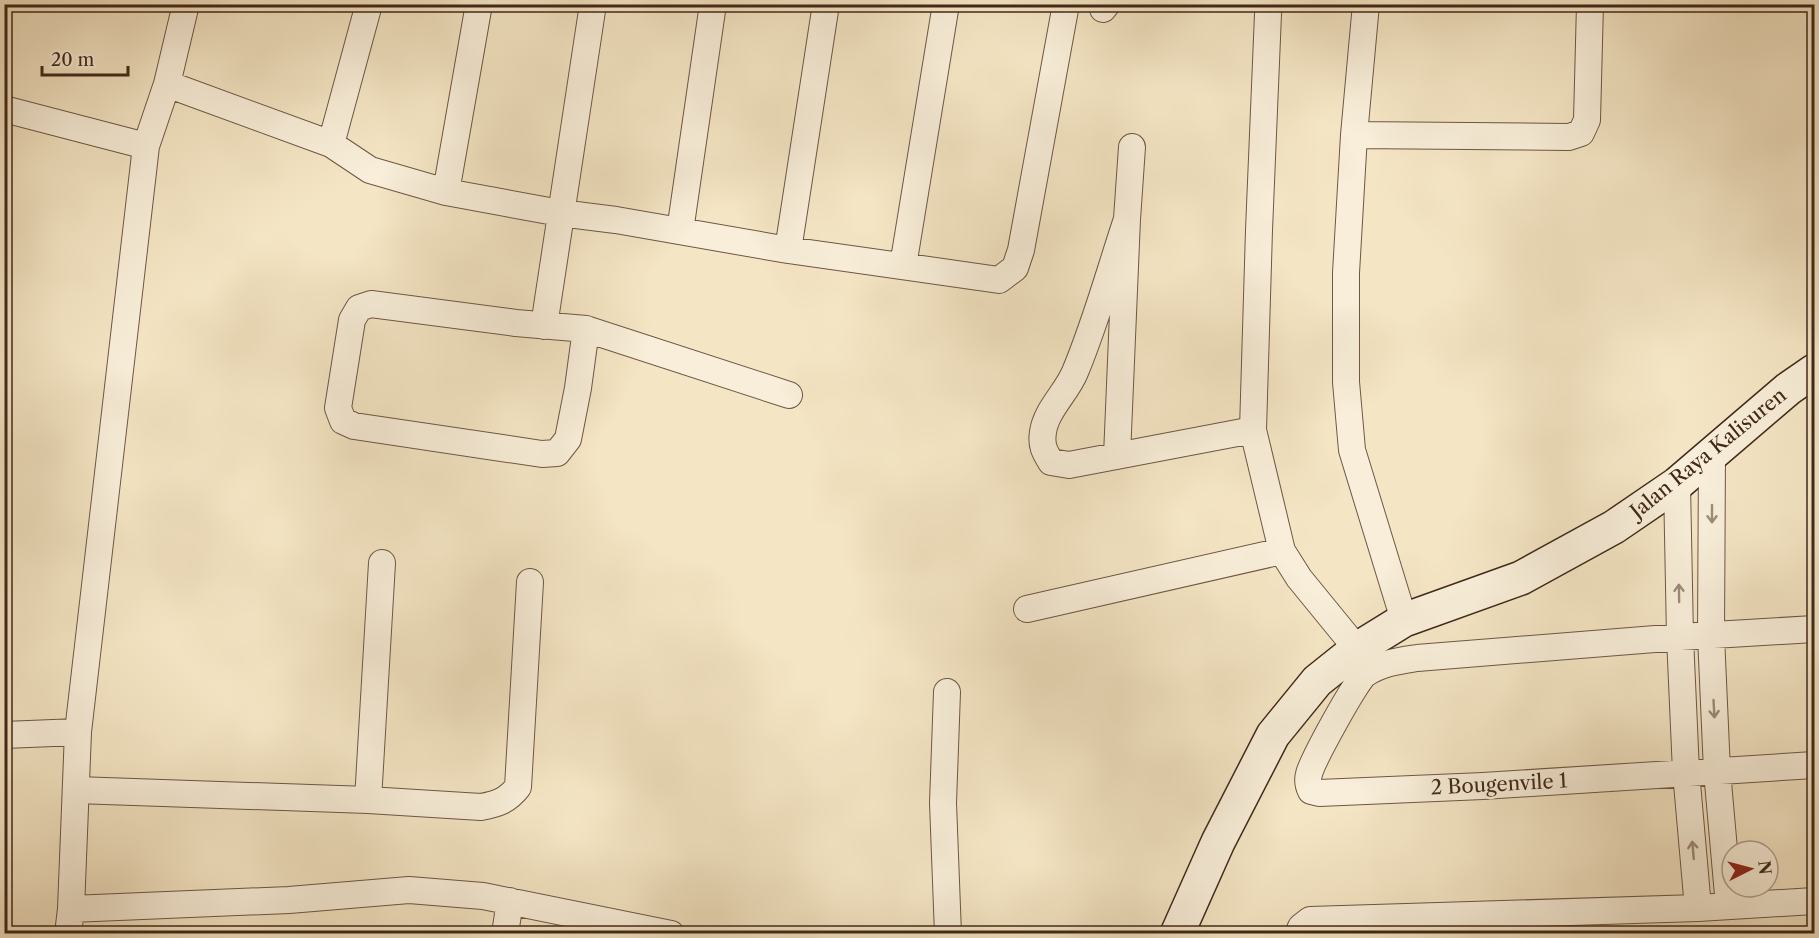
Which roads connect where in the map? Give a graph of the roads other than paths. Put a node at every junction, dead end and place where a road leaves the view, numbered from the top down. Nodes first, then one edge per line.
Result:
1 (186, 4) edge
2 (369, 4) edge
3 (479, 4) edge
4 (593, 4) edge
5 (713, 4) edge
6 (826, 4) edge
7 (946, 4) edge
8 (1066, 4) edge
9 (1366, 4) edge
10 (1590, 4) edge
11 (1269, 14) dead end
12 (167, 84) junction
13 (4, 109) edge
14 (1354, 135) junction
15 (331, 144) junction
16 (146, 146) junction
17 (1132, 147) dead end
18 (446, 192) junction
19 (560, 213) junction
20 (1127, 219) junction
21 (680, 231) junction
22 (788, 250) junction
23 (903, 266) junction
24 (544, 326) junction
25 (586, 329) junction
26 (1815, 371) edge
27 (789, 395) dead end
28 (1253, 430) junction
29 (1712, 455) junction
30 (1117, 456) junction
31 (1677, 484) junction
32 (1282, 551) junction
33 (382, 563) dead end
34 (530, 582) dead end
35 (1027, 609) dead end
36 (1404, 620) junction
37 (1815, 629) edge
38 (1711, 636) junction
39 (1680, 637) junction
40 (1357, 649) junction
41 (947, 692) dead end
42 (78, 732) junction
43 (4, 735) edge
44 (1815, 765) edge
45 (1717, 771) junction
46 (1686, 772) junction
47 (76, 790) junction
48 (368, 800) junction
49 (510, 901) junction
50 (1815, 901) edge
51 (1729, 906) junction
52 (1698, 908) junction
53 (70, 921) edge
54 (505, 933) edge
55 (671, 933) edge
56 (948, 933) edge
57 (1178, 933) edge
58 (1298, 933) edge

1 - 12 street
2 - 15 street
3 - 18 street
4 - 19 street
5 - 21 street
6 - 22 street
7 - 23 street
8 - 23 street
9 - 14 street
10 - 14 street
11 - 28 street
12 - 15 street
12 - 16 street
13 - 16 street
14 - 36 street
15 - 18 street
16 - 42 street
17 - 20 street
18 - 19 street
19 - 21 street
19 - 24 street
20 - 30 street
20 - 30 street
21 - 22 street
22 - 23 street
24 - 25 street
24 - 25 street
25 - 27 street
26 - 29 main road, Jalan Raya Kalisuren
28 - 30 street
28 - 32 street
29 - 31 main road, Jalan Raya Kalisuren
29 -> 38 street
31 - 36 main road, Jalan Raya Kalisuren
39 -> 31 street
32 - 35 street
32 - 40 street
33 - 48 street
34 - 48 street
36 - 40 main road, Jalan Raya Kalisuren
37 - 38 street
38 - 39 street
38 -> 45 street
39 - 46 street
39 - 46 street, 2 Bougenvile 1
40 - 57 main road, Jalan Raya Kalisuren
41 - 56 street
42 - 43 street
42 - 47 street
44 - 45 street, 2 Bougenvile 1
45 - 46 street, 2 Bougenvile 1
45 - 51 street
52 -> 46 street
47 - 48 street
47 - 53 street
49 - 53 street
49 - 54 street
49 - 55 street
50 - 51 street
51 - 52 street
52 - 58 street

